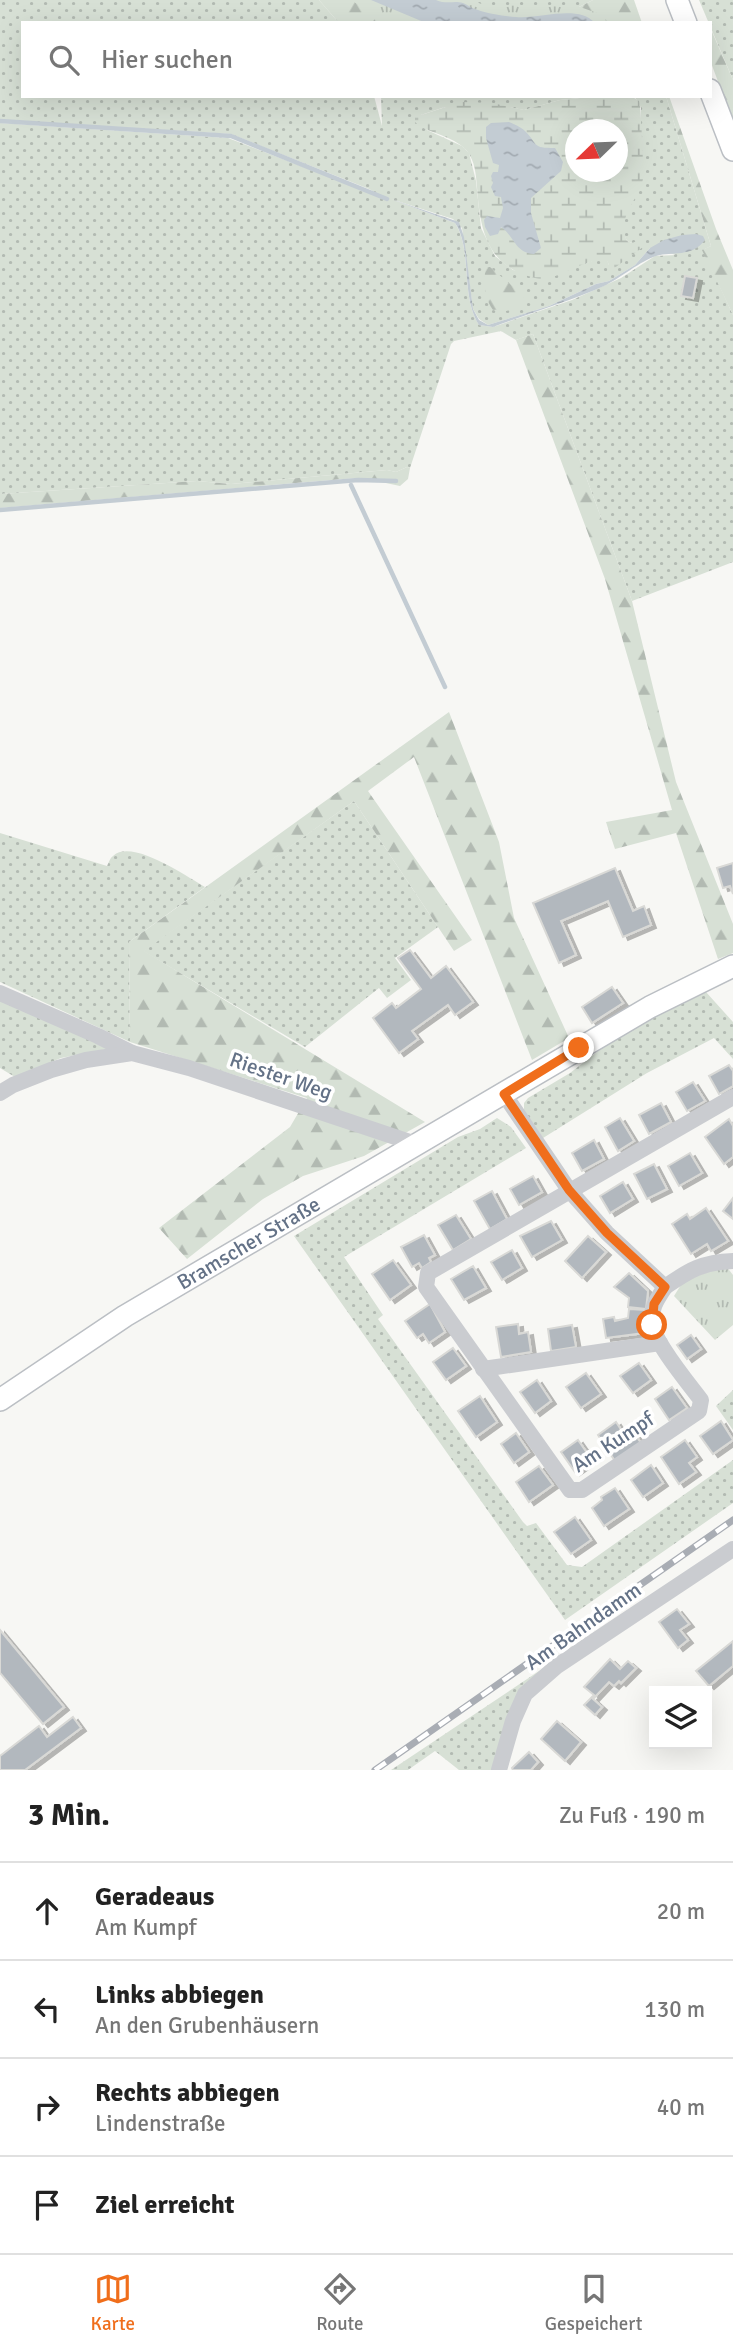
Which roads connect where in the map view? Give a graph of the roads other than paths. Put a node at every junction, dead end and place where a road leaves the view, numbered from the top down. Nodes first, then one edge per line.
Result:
1 (677, 0) edge
2 (685, 21) edge
3 (712, 95) edge
4 (733, 150) edge
5 (733, 966) edge
6 (0, 993) edge
7 (132, 1053) junction
8 (0, 1093) edge
9 (504, 1094) junction
10 (733, 1097) edge
11 (416, 1144) junction
12 (569, 1190) junction
13 (733, 1261) edge
14 (665, 1287) junction
15 (660, 1343) junction
16 (484, 1369) junction
17 (0, 1400) edge
18 (733, 1549) edge
19 (499, 1770) edge

1 - 2 street
3 - 4 street
5 - 9 street, Bramscher Straße
6 - 7 street, Riester Weg
7 - 8 street, Riester Weg
7 - 11 street, Riester Weg
9 - 11 street, Bramscher Straße
9 - 12 street
10 - 12 street
11 - 17 street, Bramscher Straße
12 - 14 street
12 - 16 street, Am Kumpf
13 - 14 street
14 - 15 street, Am Kumpf
15 - 16 street
15 - 16 street, Am Kumpf
18 - 19 street, Am Bahndamm

